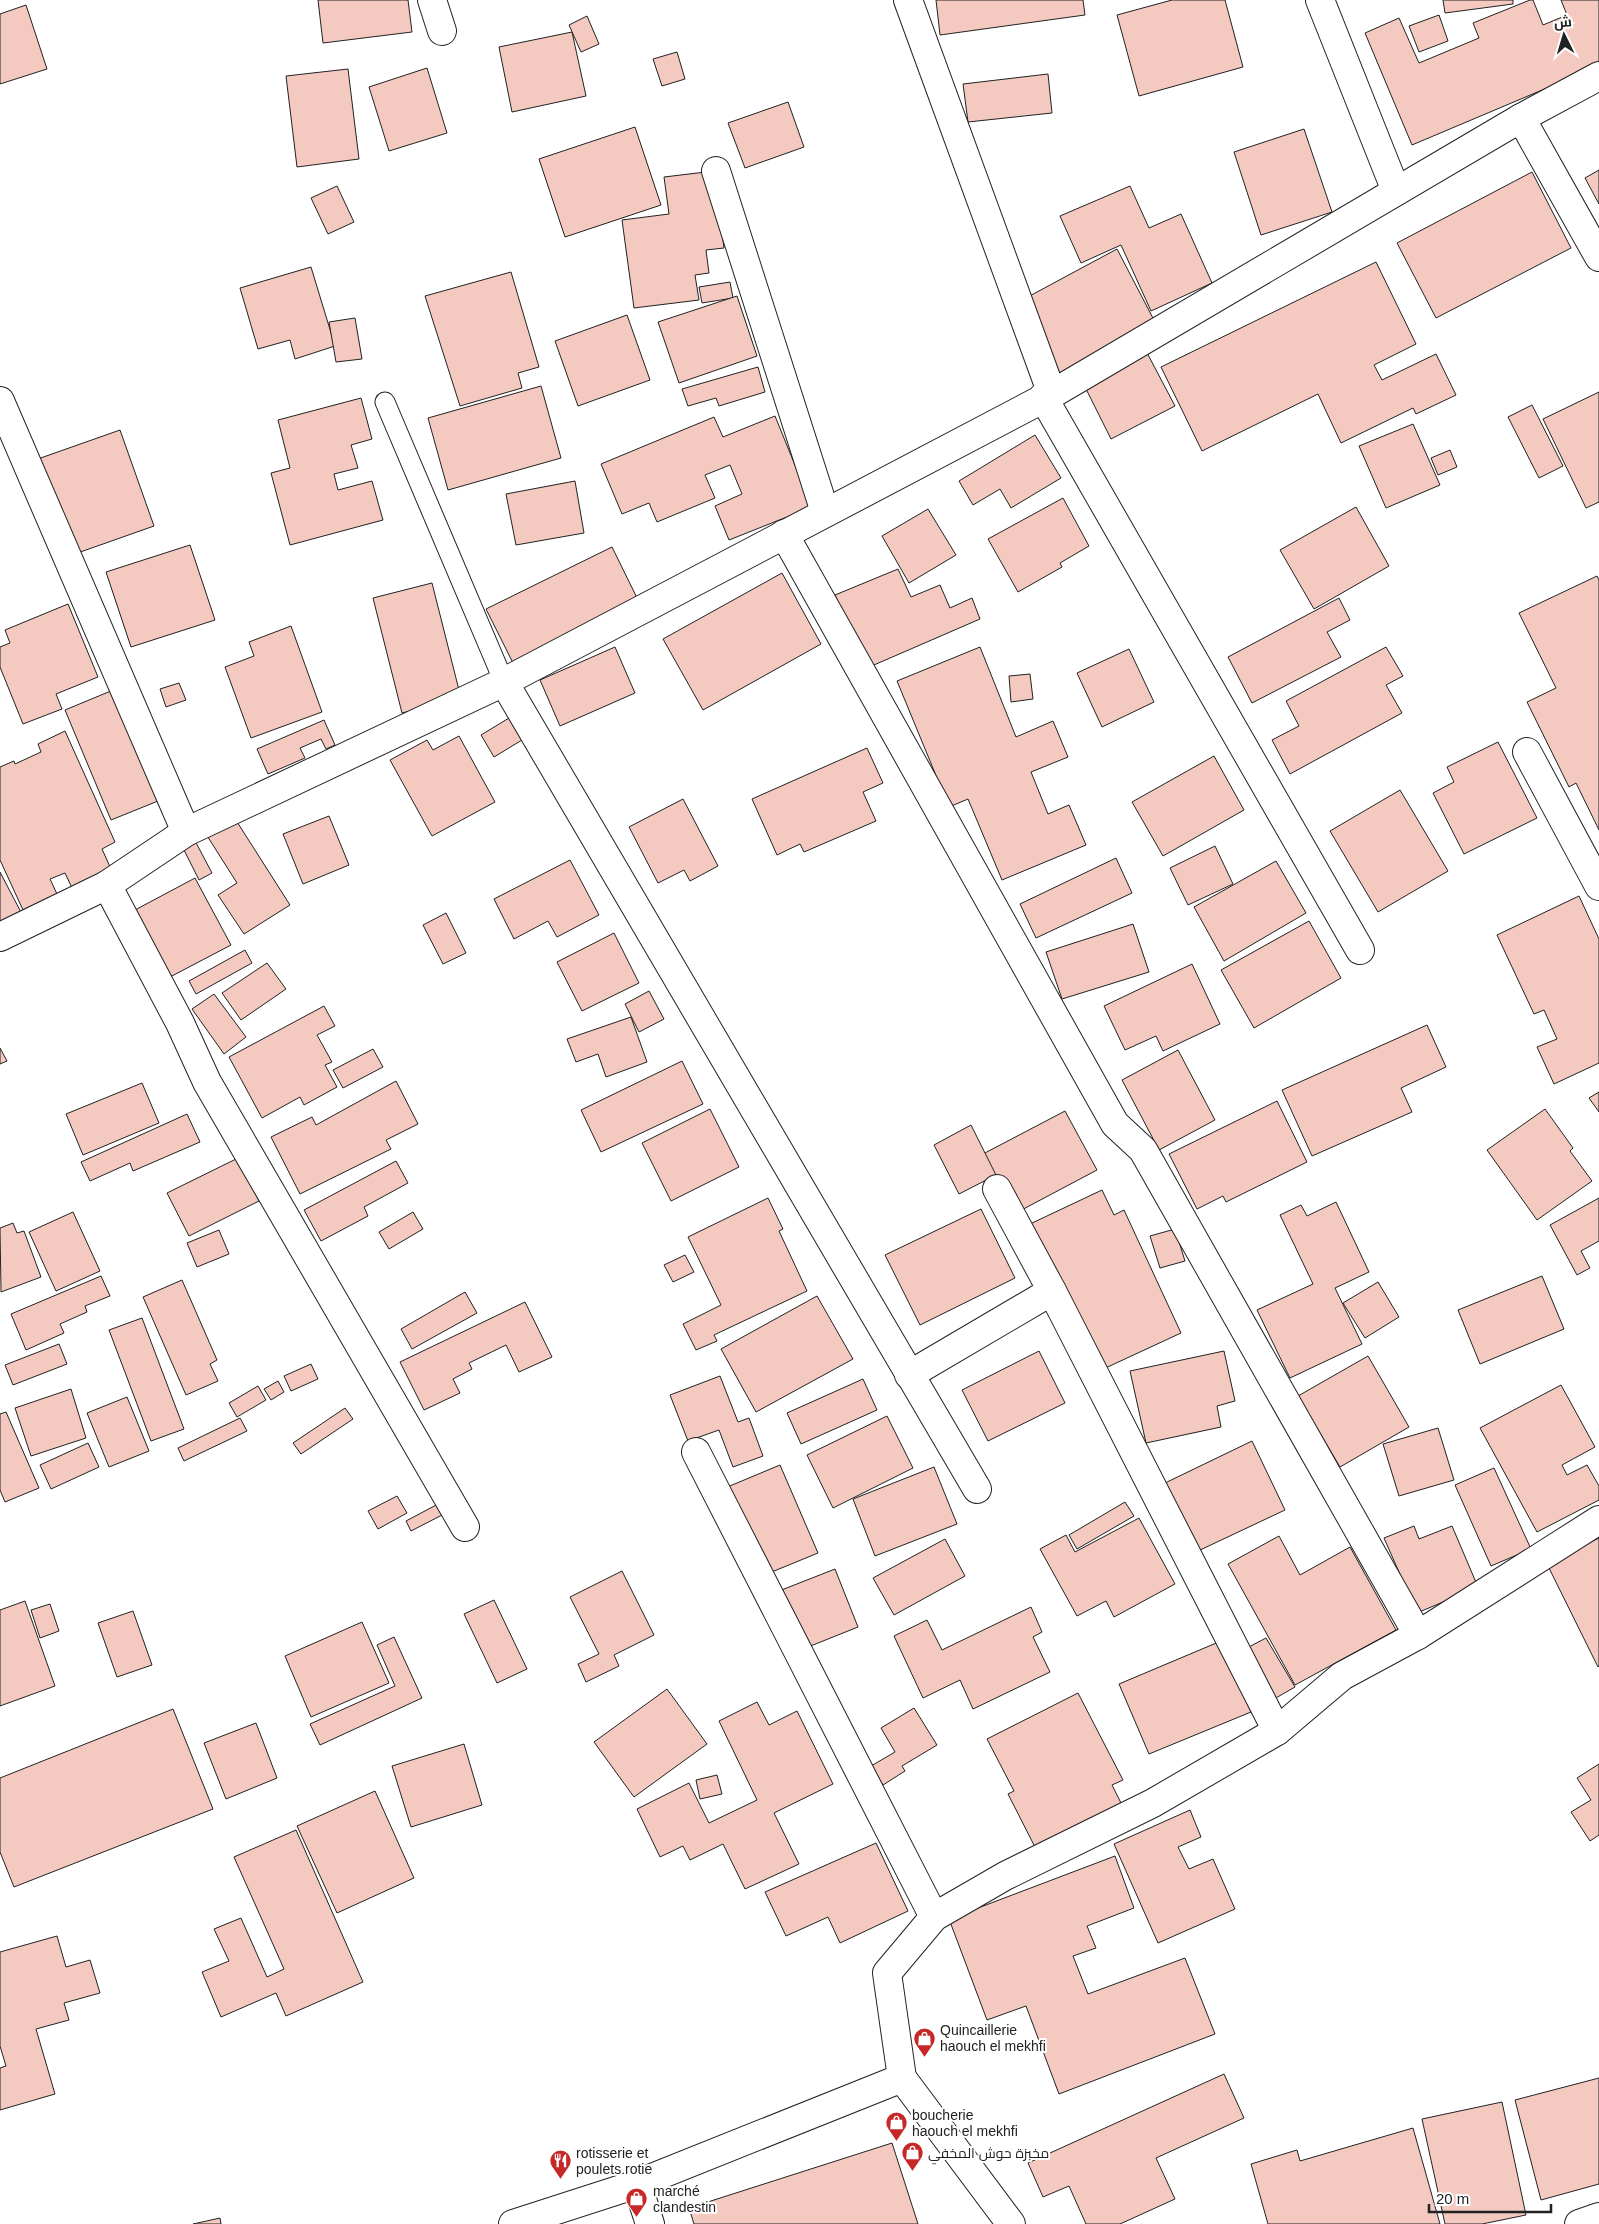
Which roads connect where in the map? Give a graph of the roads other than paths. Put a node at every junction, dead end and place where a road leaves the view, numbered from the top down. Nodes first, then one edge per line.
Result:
1 (432, 0) edge
2 (908, 0) edge
3 (1320, 0) edge
4 (442, 31) dead end
5 (1599, 76) edge
6 (1521, 118) junction
7 (716, 171) dead end
8 (1396, 191) junction
9 (1599, 257) edge
10 (1048, 395) junction
11 (0, 401) edge
12 (385, 402) dead end
13 (825, 512) junction
14 (784, 534) junction
15 (504, 682) junction
16 (1527, 752) dead end
17 (186, 832) junction
18 (106, 885) junction
19 (1599, 886) edge
20 (0, 936) edge
21 (1360, 950) dead end
22 (997, 1189) dead end
23 (1052, 1291) junction
24 (910, 1375) junction
25 (696, 1452) dead end
26 (976, 1489) dead end
27 (1599, 1520) edge
28 (465, 1527) dead end
29 (1418, 1635) junction
30 (1277, 1731) junction
31 (934, 1916) junction
32 (902, 2078) junction
33 (637, 2184) junction
34 (1599, 2217) edge
35 (513, 2224) edge
36 (650, 2224) edge
37 (1011, 2224) edge
38 (1579, 2224) edge

1 - 4 street
2 - 10 street
3 - 8 street
5 - 6 street
6 - 8 street
6 - 9 street
7 - 13 street
8 - 10 street
10 - 13 street
10 - 21 street
11 - 17 street
12 - 15 lane
13 - 14 street
14 - 15 street
14 - 29 street
15 - 17 street
15 - 24 street
16 - 19 street
17 - 18 street
18 - 20 street
18 - 28 street
22 - 23 street
23 - 24 street
23 - 30 street
24 - 26 street
25 - 31 street
27 - 29 street
29 - 30 street
30 - 31 street
31 - 32 street
32 - 33 street
32 - 37 street
33 - 35 street
33 - 36 street
34 - 38 street

